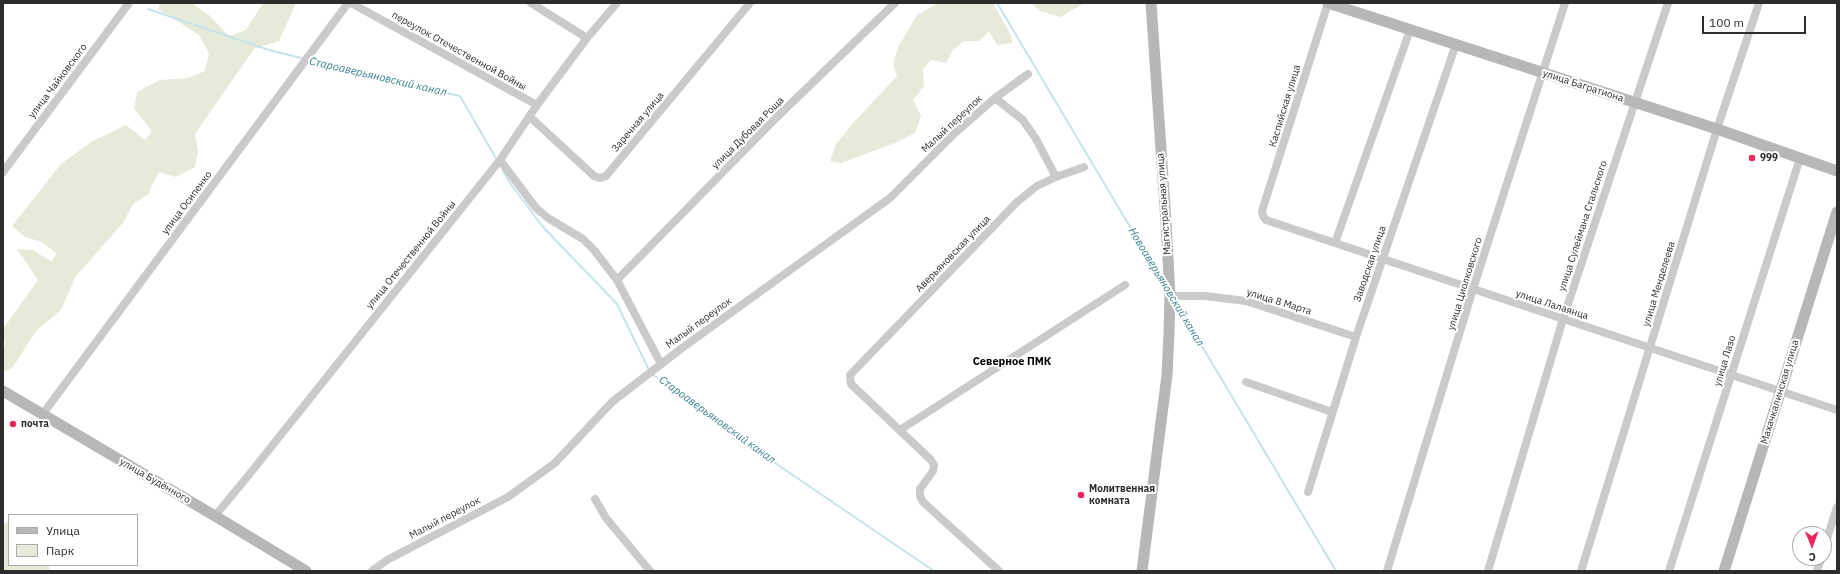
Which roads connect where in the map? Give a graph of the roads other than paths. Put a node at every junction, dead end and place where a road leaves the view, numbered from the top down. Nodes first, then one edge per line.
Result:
1 (129, 3) edge
2 (348, 3) edge
3 (351, 3) edge
4 (531, 3) edge
5 (616, 3) edge
6 (750, 3) edge
7 (895, 3) edge
8 (1151, 3) edge
9 (1328, 3) edge
10 (1565, 3) edge
11 (1668, 3) edge
12 (1759, 3) edge
13 (1410, 30) junction
14 (587, 38) junction
15 (1456, 44) junction
16 (1543, 73) junction
17 (1028, 74) dead end
18 (995, 98) junction
19 (1634, 102) junction
20 (537, 105) junction
21 (529, 116) junction
22 (1717, 129) junction
23 (1800, 158) junction
24 (500, 160) junction
25 (1084, 168) dead end
26 (1837, 171) edge
27 (3, 172) edge
28 (1056, 177) junction
29 (1837, 212) edge
30 (1263, 216) joint
31 (1335, 243) junction
32 (1382, 259) junction
33 (617, 280) junction
34 (1125, 285) dead end
35 (1473, 289) junction
36 (1170, 296) junction
37 (1563, 319) junction
38 (1356, 337) junction
39 (1650, 348) junction
40 (661, 364) junction
41 (1732, 375) junction
42 (1246, 382) dead end
43 (3, 391) edge
44 (1780, 391) junction
45 (1837, 410) edge
46 (1332, 412) junction
47 (42, 415) junction
48 (900, 430) junction
49 (1308, 492) dead end
50 (594, 499) dead end
51 (1837, 507) edge
52 (215, 516) junction
53 (1831, 526) edge
54 (306, 571) edge
55 (372, 571) edge
56 (650, 571) edge
57 (999, 571) edge
58 (1142, 571) edge
59 (1387, 571) edge
60 (1488, 571) edge
61 (1581, 571) edge
62 (1669, 571) edge
63 (1724, 571) edge

1 - 27 street, улица Чайковского
2 - 47 street, улица Осипенко
3 - 20 street, переулок Отечественной Войны
4 - 14 street
5 - 14 street, улица Отечественной Войны
6 - 21 street, Заречная улица
7 - 33 street, улица Дубовая Роща
8 - 36 street, Магистральная улица
9 - 13 street, улица Багратиона
9 - 30 street, Каспийская улица
10 - 16 street, улица Циолковского
11 - 19 street, улица Сулеймана Стальского
12 - 22 street, улица Менделеева
13 - 15 street, улица Багратиона
13 - 31 street
14 - 20 street, улица Отечественной Войны
15 - 16 street, улица Багратиона
15 - 32 street, Заводская улица
16 - 19 street, улица Багратиона
16 - 35 street, улица Циолковского
17 - 18 street, Малый переулок
18 - 28 street
18 - 40 street, Малый переулок
19 - 22 street, улица Багратиона
19 - 37 street, улица Сулеймана Стальского
20 - 21 street, улица Отечественной Войны
21 - 24 street, улица Отечественной Войны
22 - 23 street, улица Багратиона
22 - 39 street, улица Менделеева
23 - 26 street, улица Багратиона
23 - 41 street, улица Лазо
24 - 33 street
24 - 52 street, улица Отечественной Войны
25 - 28 street, Аверьяновская улица
28 - 48 street, Аверьяновская улица
29 - 44 street, Махачкалинская улица
30 - 31 street, улица Лалаянца
31 - 32 street, улица Лалаянца
32 - 35 street, улица Лалаянца
32 - 38 street, Заводская улица
33 - 40 street
34 - 48 street
35 - 37 street, улица Лалаянца
35 - 59 street, улица Циолковского
36 - 38 street, улица 8 Марта
36 - 58 street, Магистральная улица
37 - 39 street, улица Лалаянца
37 - 60 street, улица Сулеймана Стальского
38 - 46 street, Заводская улица
39 - 41 street, улица Лалаянца
39 - 61 street, улица Менделеева
40 - 55 street, Малый переулок
41 - 44 street, улица Лалаянца
41 - 62 street, улица Лазо
42 - 46 street
43 - 47 street, улица Будённого
44 - 45 street, улица Лалаянца
44 - 63 street, Махачкалинская улица
46 - 49 street, Заводская улица
47 - 52 street, улица Будённого
48 - 57 street
50 - 56 street
51 - 53 street
52 - 54 street, улица Будённого

